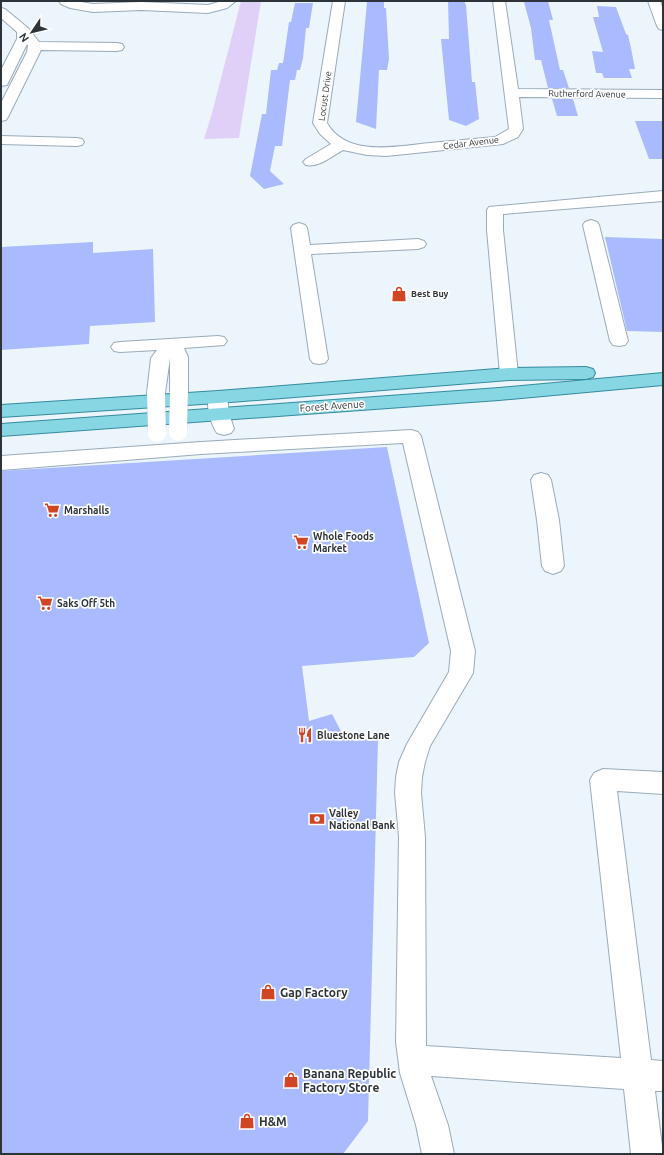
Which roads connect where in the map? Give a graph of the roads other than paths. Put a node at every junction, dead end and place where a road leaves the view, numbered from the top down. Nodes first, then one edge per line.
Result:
1 (65, 1) edge
2 (230, 1) edge
3 (339, 1) edge
4 (499, 1) edge
5 (654, 1) edge
6 (1, 12) edge
7 (663, 25) edge
8 (23, 31) junction
9 (35, 46) junction
10 (117, 47) dead end
11 (1, 84) edge
12 (512, 93) junction
13 (663, 94) edge
14 (1, 117) edge
15 (1, 140) edge
16 (77, 142) dead end
17 (342, 144) junction
18 (311, 162) dead end
19 (663, 196) edge
20 (591, 225) dead end
21 (299, 228) dead end
22 (418, 244) dead end
23 (302, 250) junction
24 (218, 341) dead end
25 (619, 341) dead end
26 (173, 344) junction
27 (120, 347) dead end
28 (318, 359) dead end
29 (663, 371) edge
30 (509, 374) junction
31 (663, 379) edge
32 (1, 411) edge
33 (220, 413) junction
34 (1, 430) edge
35 (178, 441) junction
36 (156, 442) junction
37 (1, 463) edge
38 (541, 480) dead end
39 (553, 566) dead end
40 (663, 783) edge
41 (414, 1060) junction
42 (651, 1075) edge
43 (438, 1154) edge
44 (647, 1154) edge

1 - 2 street
3 - 17 street, Locust Drive
4 - 12 street, Cedar Avenue
5 - 7 street
6 - 8 street
8 - 9 street
8 - 11 street
9 - 10 street
9 - 14 street
12 - 13 street, Rutherford Avenue
12 - 17 street, Cedar Avenue
15 - 16 street
17 - 18 street
19 - 30 street
20 - 25 street
21 - 23 street
22 - 23 street
23 - 28 street
24 - 26 street
26 - 27 street
26 - 35 street, bridge
26 - 36 street, bridge
29 - 30 main road, Forest Avenue
30 - 33 main road, Forest Avenue
31 - 33 main road, Forest Avenue
32 - 33 main road, Forest Avenue
33 - 34 main road, Forest Avenue
35 - 36 street
35 - 41 street
36 - 37 street
38 - 39 street
40 - 42 street
41 - 42 street
41 - 43 street
42 - 44 street

